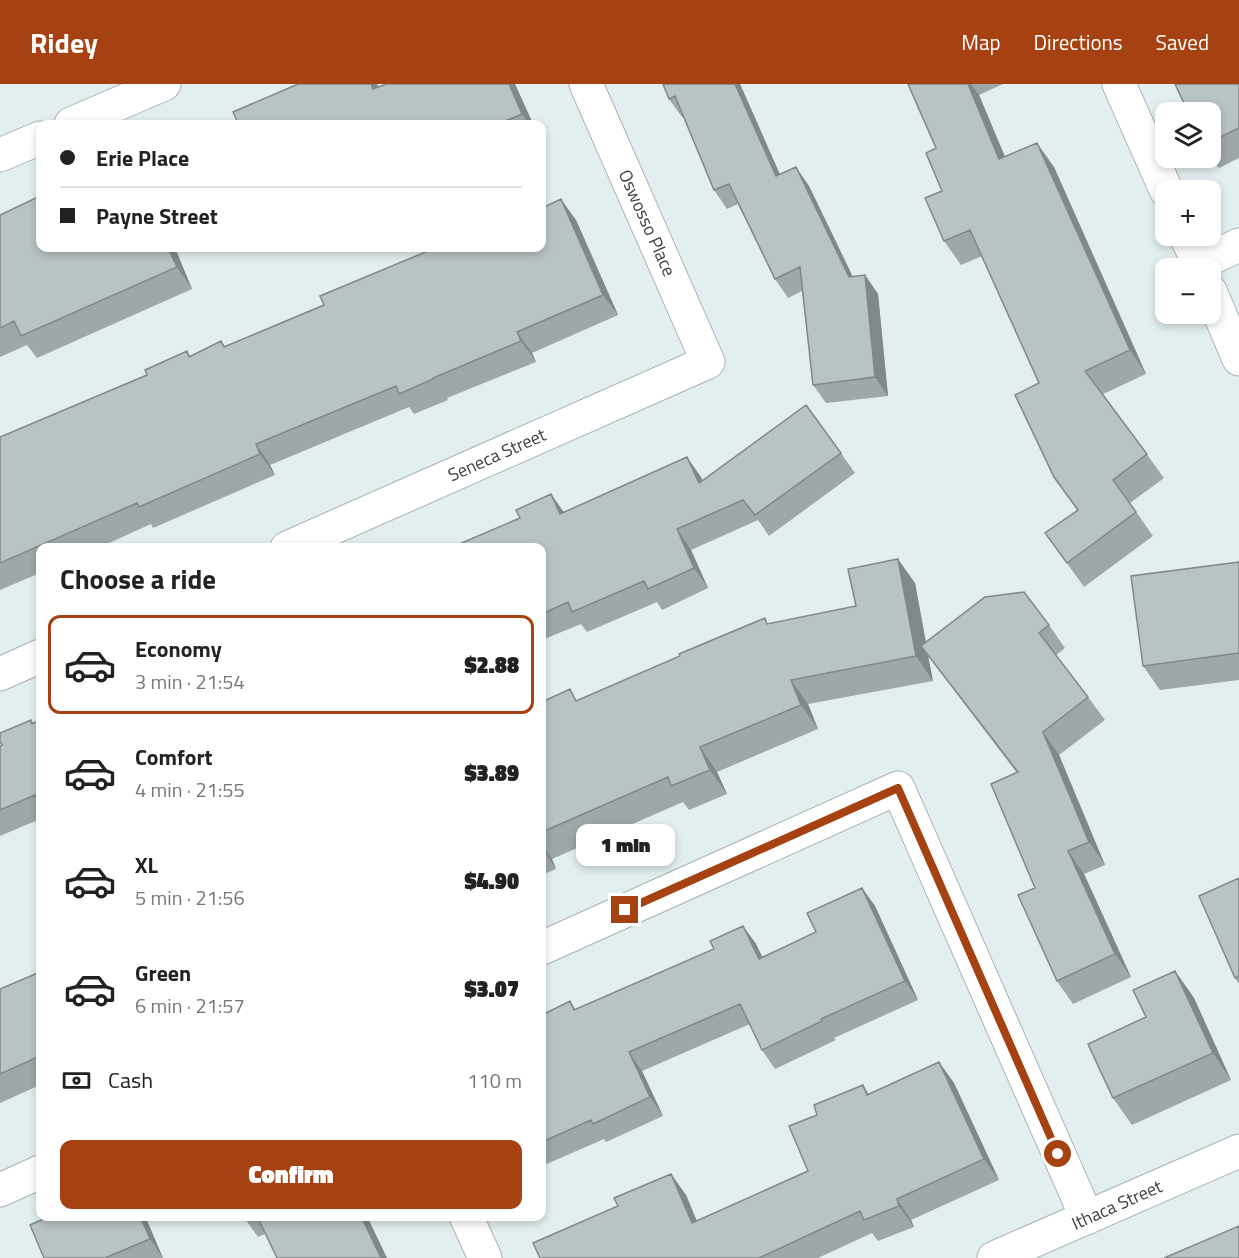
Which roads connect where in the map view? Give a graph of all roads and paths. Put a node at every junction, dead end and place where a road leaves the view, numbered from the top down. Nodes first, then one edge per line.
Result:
1 (164, 84) edge
2 (586, 84) edge
3 (1119, 84) edge
4 (80, 120) edge
5 (36, 140) edge
6 (0, 155) edge
7 (1162, 180) edge
8 (1239, 245) edge
9 (1213, 258) edge
10 (1221, 317) edge
11 (1239, 359) edge
12 (708, 362) joint
13 (297, 543) edge
14 (36, 658) edge
15 (0, 674) edge
16 (546, 946) edge
17 (1239, 1151) edge
18 (36, 1174) edge
19 (0, 1190) edge
20 (1086, 1218) junction
21 (468, 1221) edge
22 (485, 1258) edge
23 (994, 1258) edge

1 - 4 street
2 - 12 street, Oswosso Place
3 - 7 street
5 - 6 street
8 - 9 street
10 - 11 street
12 - 13 street, Seneca Street
14 - 15 street
16 - 20 street
17 - 20 street, Ithaca Street
18 - 19 street
20 - 23 street, Ithaca Street
21 - 22 street

